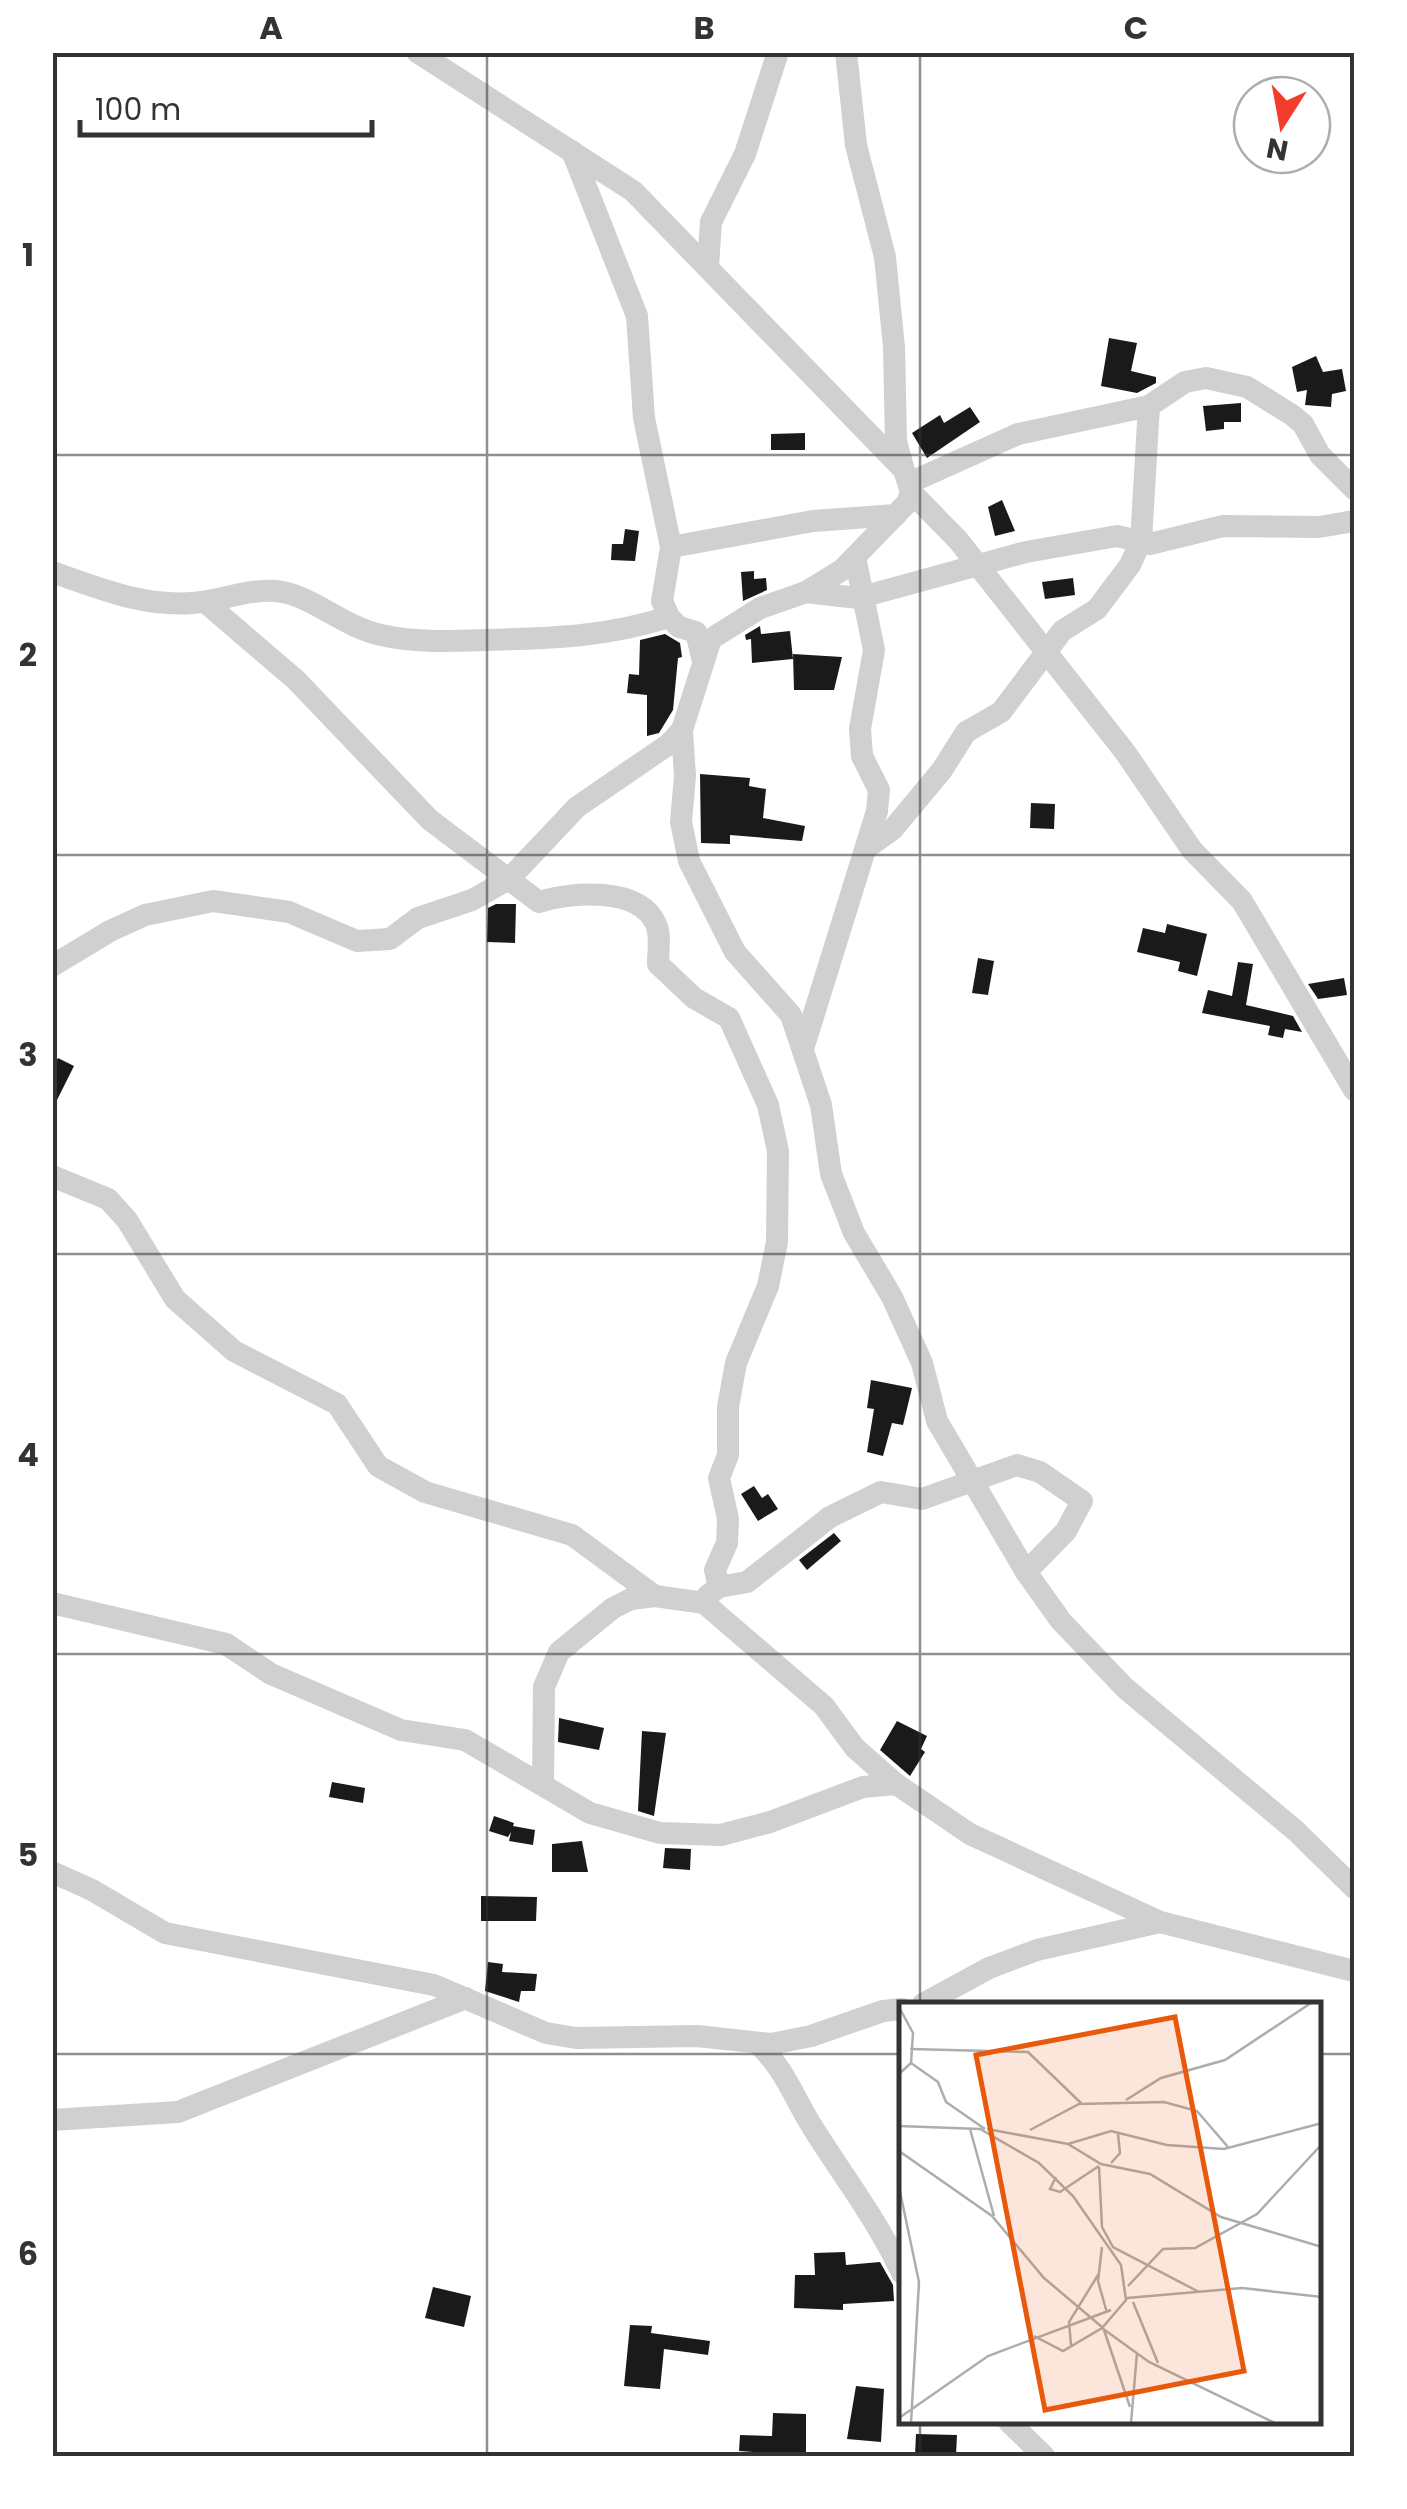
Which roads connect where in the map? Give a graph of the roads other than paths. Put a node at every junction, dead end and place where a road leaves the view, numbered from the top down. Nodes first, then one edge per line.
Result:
1 (416, 52) edge
2 (778, 52) edge
3 (846, 52) edge
4 (572, 150) junction
5 (711, 222) junction
6 (685, 241) junction
7 (708, 266) junction
8 (1149, 406) junction
9 (908, 482) junction
10 (1354, 489) edge
11 (896, 515) junction
12 (1354, 521) edge
13 (1141, 541) junction
14 (671, 547) junction
15 (855, 557) junction
16 (976, 568) junction
17 (52, 572) edge
18 (806, 592) junction
19 (864, 596) junction
20 (205, 602) junction
21 (669, 617) junction
22 (1046, 653) junction
23 (702, 658) junction
24 (682, 730) junction
25 (868, 847) junction
26 (510, 879) junction
27 (52, 966) edge
28 (803, 1049) junction
29 (1354, 1090) edge
30 (52, 1176) edge
31 (975, 1480) junction
32 (1026, 1572) junction
33 (711, 1595) junction
34 (656, 1596) junction
35 (52, 1603) edge
36 (543, 1784) junction
37 (896, 1784) junction
38 (52, 1872) edge
39 (1354, 1888) edge
40 (1160, 1922) junction
41 (1354, 1971) edge
42 (466, 1998) junction
43 (927, 2002) edge
44 (899, 2011) edge
45 (758, 2044) junction
46 (52, 2120) edge
47 (899, 2266) edge
48 (1012, 2424) edge
49 (1044, 2456) edge

1 - 4 street
2 - 5 street
3 - 9 street
4 - 6 street
4 - 14 street
5 - 6 street
5 - 7 street
6 - 7 street
7 - 9 street
8 - 9 street
8 - 10 street
8 - 13 street
9 - 11 street
9 - 16 street
11 - 14 street
11 - 15 street
12 - 13 street
13 - 16 street
13 - 22 street
14 - 21 street
15 - 18 street
15 - 19 street
16 - 19 street
16 - 22 street
17 - 20 street
18 - 19 street
18 - 23 street
19 - 25 street
20 - 21 street
20 - 26 street
21 - 23 street
22 - 25 street
22 - 29 street
23 - 24 street
24 - 26 street
24 - 28 street
25 - 28 street
26 - 27 street
26 - 33 street
28 - 31 street
30 - 34 street
31 - 32 street
31 - 32 street
31 - 33 street
32 - 39 street
33 - 34 street
33 - 37 street
34 - 36 street
35 - 36 street
36 - 37 street
37 - 40 street
38 - 42 street
40 - 41 street
40 - 43 street
42 - 45 street
42 - 46 street
44 - 45 street
45 - 47 street
48 - 49 street

